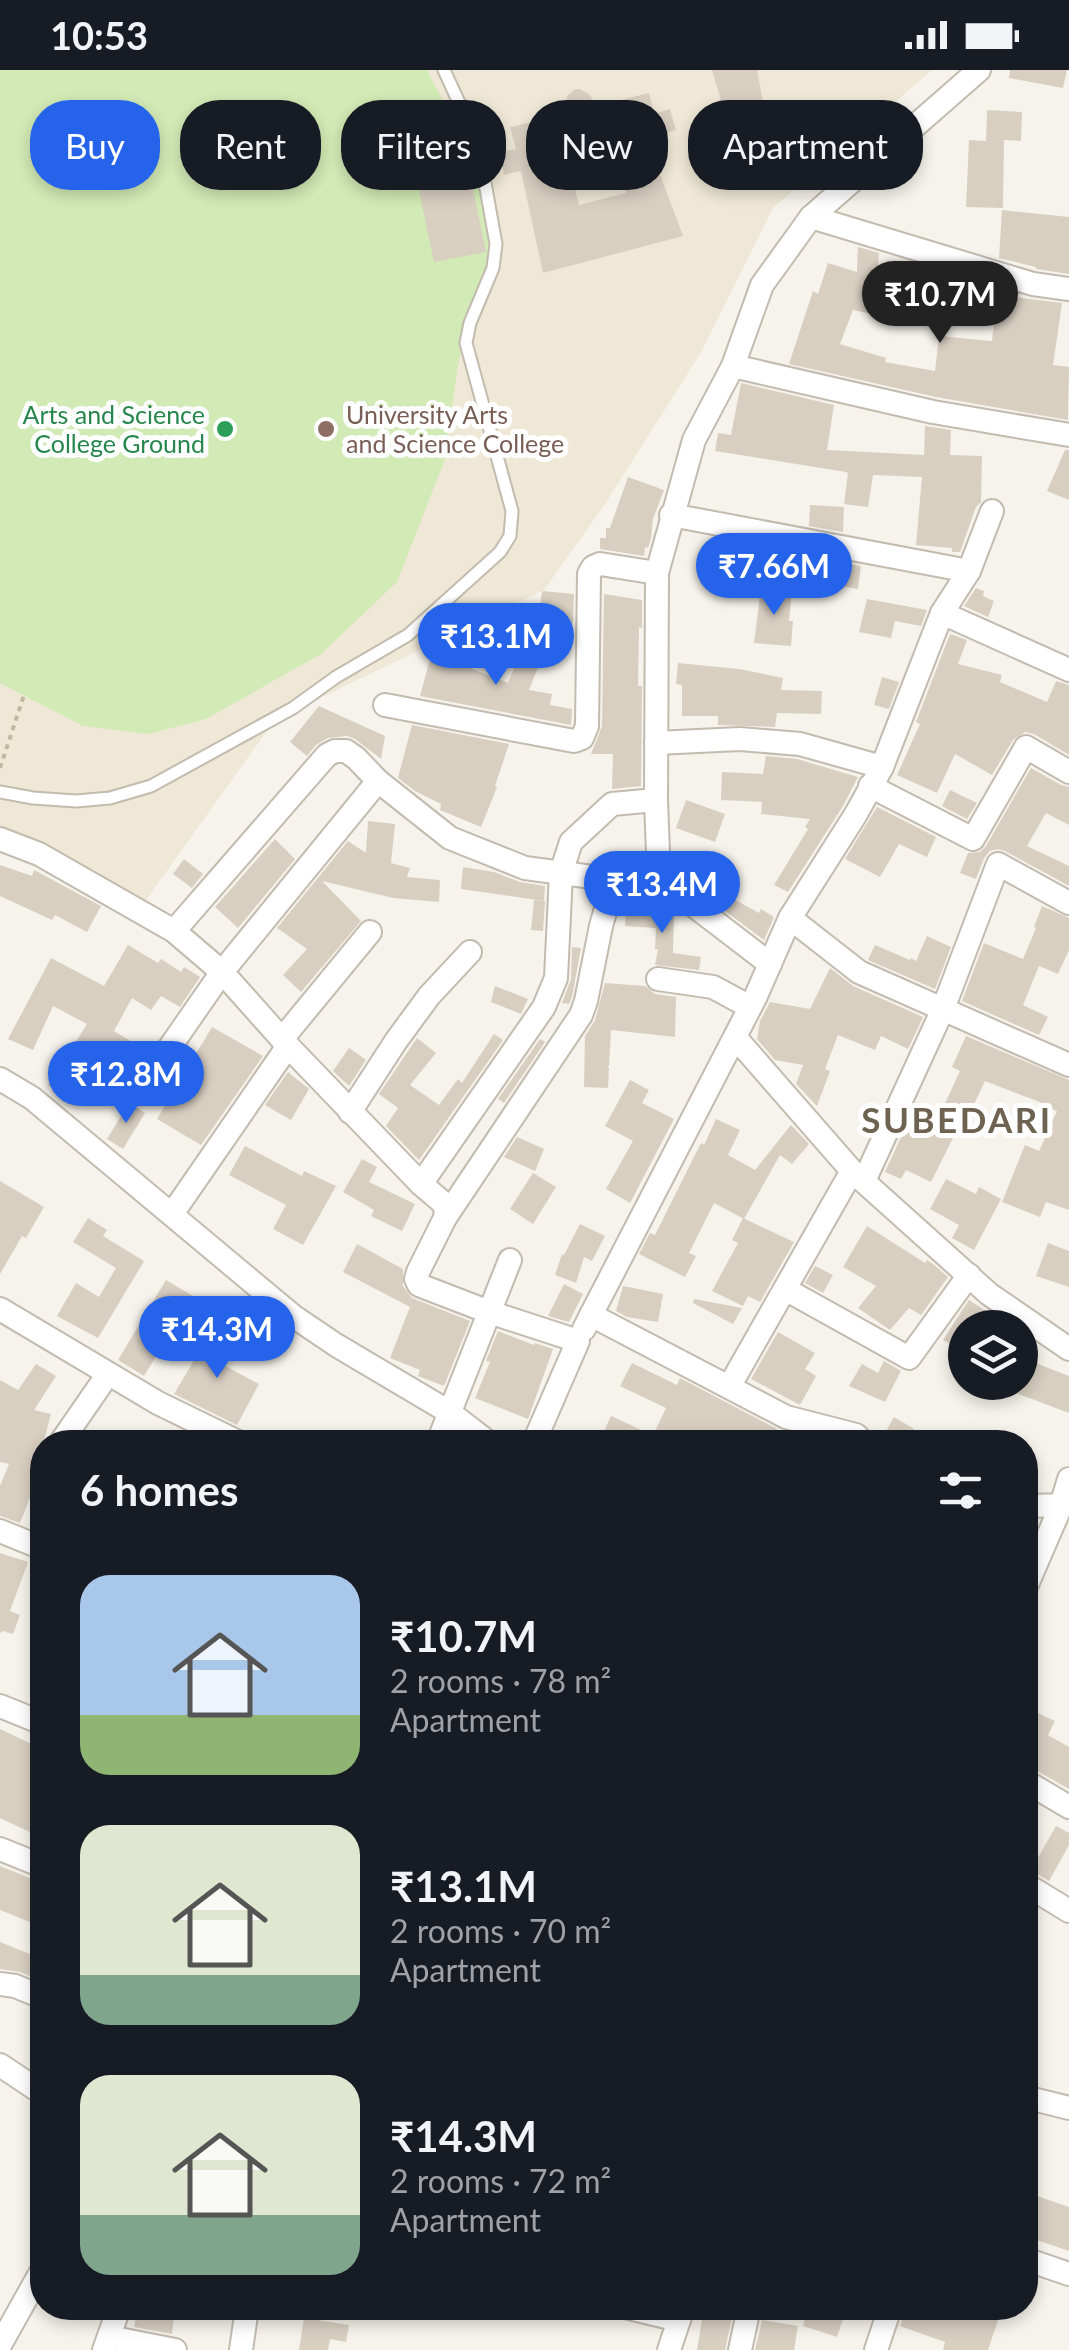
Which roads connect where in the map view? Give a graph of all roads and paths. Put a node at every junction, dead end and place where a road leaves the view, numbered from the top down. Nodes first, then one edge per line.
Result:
1 (444, 70) edge
2 (979, 70) edge
3 (811, 217) junction
4 (1069, 289) edge
5 (733, 366) junction
6 (1069, 436) edge
7 (992, 511) dead end
8 (672, 515) junction
9 (969, 572) junction
10 (657, 573) junction
11 (942, 613) junction
12 (1069, 670) edge
13 (24, 695) dead end
14 (385, 704) dead end
15 (656, 743) junction
16 (0, 768) edge
17 (1069, 772) edge
18 (876, 776) junction
19 (378, 781) junction
20 (0, 792) edge
21 (656, 800) junction
22 (0, 839) edge
23 (561, 873) junction
24 (659, 879) junction
25 (614, 880) junction
26 (1069, 903) edge
27 (790, 918) junction
28 (174, 931) junction
29 (370, 932) dead end
30 (470, 952) dead end
31 (770, 964) junction
32 (222, 972) junction
33 (658, 979) dead end
34 (750, 1007) junction
35 (944, 1009) junction
36 (734, 1037) junction
37 (284, 1042) junction
38 (1069, 1065) edge
39 (154, 1070) dead end
40 (0, 1079) edge
41 (350, 1112) junction
42 (858, 1176) junction
43 (422, 1184) junction
44 (172, 1214) junction
45 (444, 1218) junction
46 (510, 1260) dead end
47 (969, 1276) junction
48 (784, 1289) junction
49 (0, 1309) edge
50 (490, 1312) junction
51 (592, 1316) junction
52 (578, 1341) junction
53 (1069, 1348) edge
54 (108, 1374) junction
55 (728, 1387) junction
56 (449, 1412) junction
57 (68, 1430) edge
58 (213, 1430) edge
59 (442, 1430) edge
60 (472, 1430) edge
61 (539, 1430) edge
62 (840, 1430) edge
63 (1069, 1479) edge
64 (1065, 1505) edge
65 (1038, 1506) edge
66 (0, 1531) edge
67 (30, 1543) edge
68 (1038, 1561) edge
69 (0, 1706) edge
70 (30, 1718) edge
71 (1038, 1789) edge
72 (1069, 1807) edge
73 (0, 1850) edge
74 (30, 1861) edge
75 (1038, 1892) edge
76 (1069, 1911) edge
77 (0, 1984) edge
78 (30, 1992) edge
79 (0, 2065) edge
80 (30, 2085) edge
81 (1038, 2100) edge
82 (1069, 2108) edge
83 (1038, 2263) edge
84 (1069, 2274) edge
85 (30, 2291) edge
86 (115, 2320) edge
87 (245, 2320) edge
88 (679, 2320) edge
89 (746, 2320) edge
90 (886, 2320) edge
91 (107, 2344) edge
92 (0, 2345) edge
93 (176, 2350) edge
94 (241, 2350) edge
95 (669, 2350) edge
96 (740, 2350) edge
97 (876, 2350) edge

1 - 20 lane
2 - 3 street
3 - 4 street
3 - 5 street
5 - 6 street
5 - 8 street
7 - 9 street
8 - 9 street
8 - 10 street
9 - 11 street
10 - 14 street
10 - 15 street
11 - 12 street
11 - 18 street
13 - 16 path
15 - 18 street
15 - 21 street
17 - 18 street
18 - 27 street
19 - 23 street
19 - 28 street
19 - 32 street
21 - 23 street
21 - 24 street
22 - 28 street
23 - 25 street
23 - 43 street
24 - 25 street
24 - 31 street
25 - 45 street
26 - 35 street
27 - 31 street
27 - 35 street
28 - 32 street
29 - 37 street
30 - 41 street
31 - 34 street
32 - 37 street
32 - 39 street
33 - 34 street
34 - 36 street
35 - 38 street
35 - 42 street
36 - 42 street
36 - 51 street
37 - 41 street
37 - 44 street
40 - 44 street
41 - 43 street
42 - 47 street
42 - 48 street
43 - 45 street
44 - 56 street
45 - 50 street
46 - 50 street
47 - 48 street
47 - 53 street
48 - 55 street
49 - 54 street
50 - 52 street
50 - 56 street
51 - 52 street
51 - 55 street
52 - 61 street
54 - 57 street
54 - 58 street
55 - 62 street
56 - 59 street
56 - 60 street
63 - 64 street
64 - 65 street
64 - 68 street
66 - 67 street
69 - 70 street
71 - 72 street
73 - 74 street
75 - 76 street
77 - 78 street
79 - 80 street
81 - 82 street
83 - 84 street
85 - 92 street
86 - 91 street
87 - 94 street
88 - 95 street
89 - 96 street
90 - 97 street
91 - 93 street

